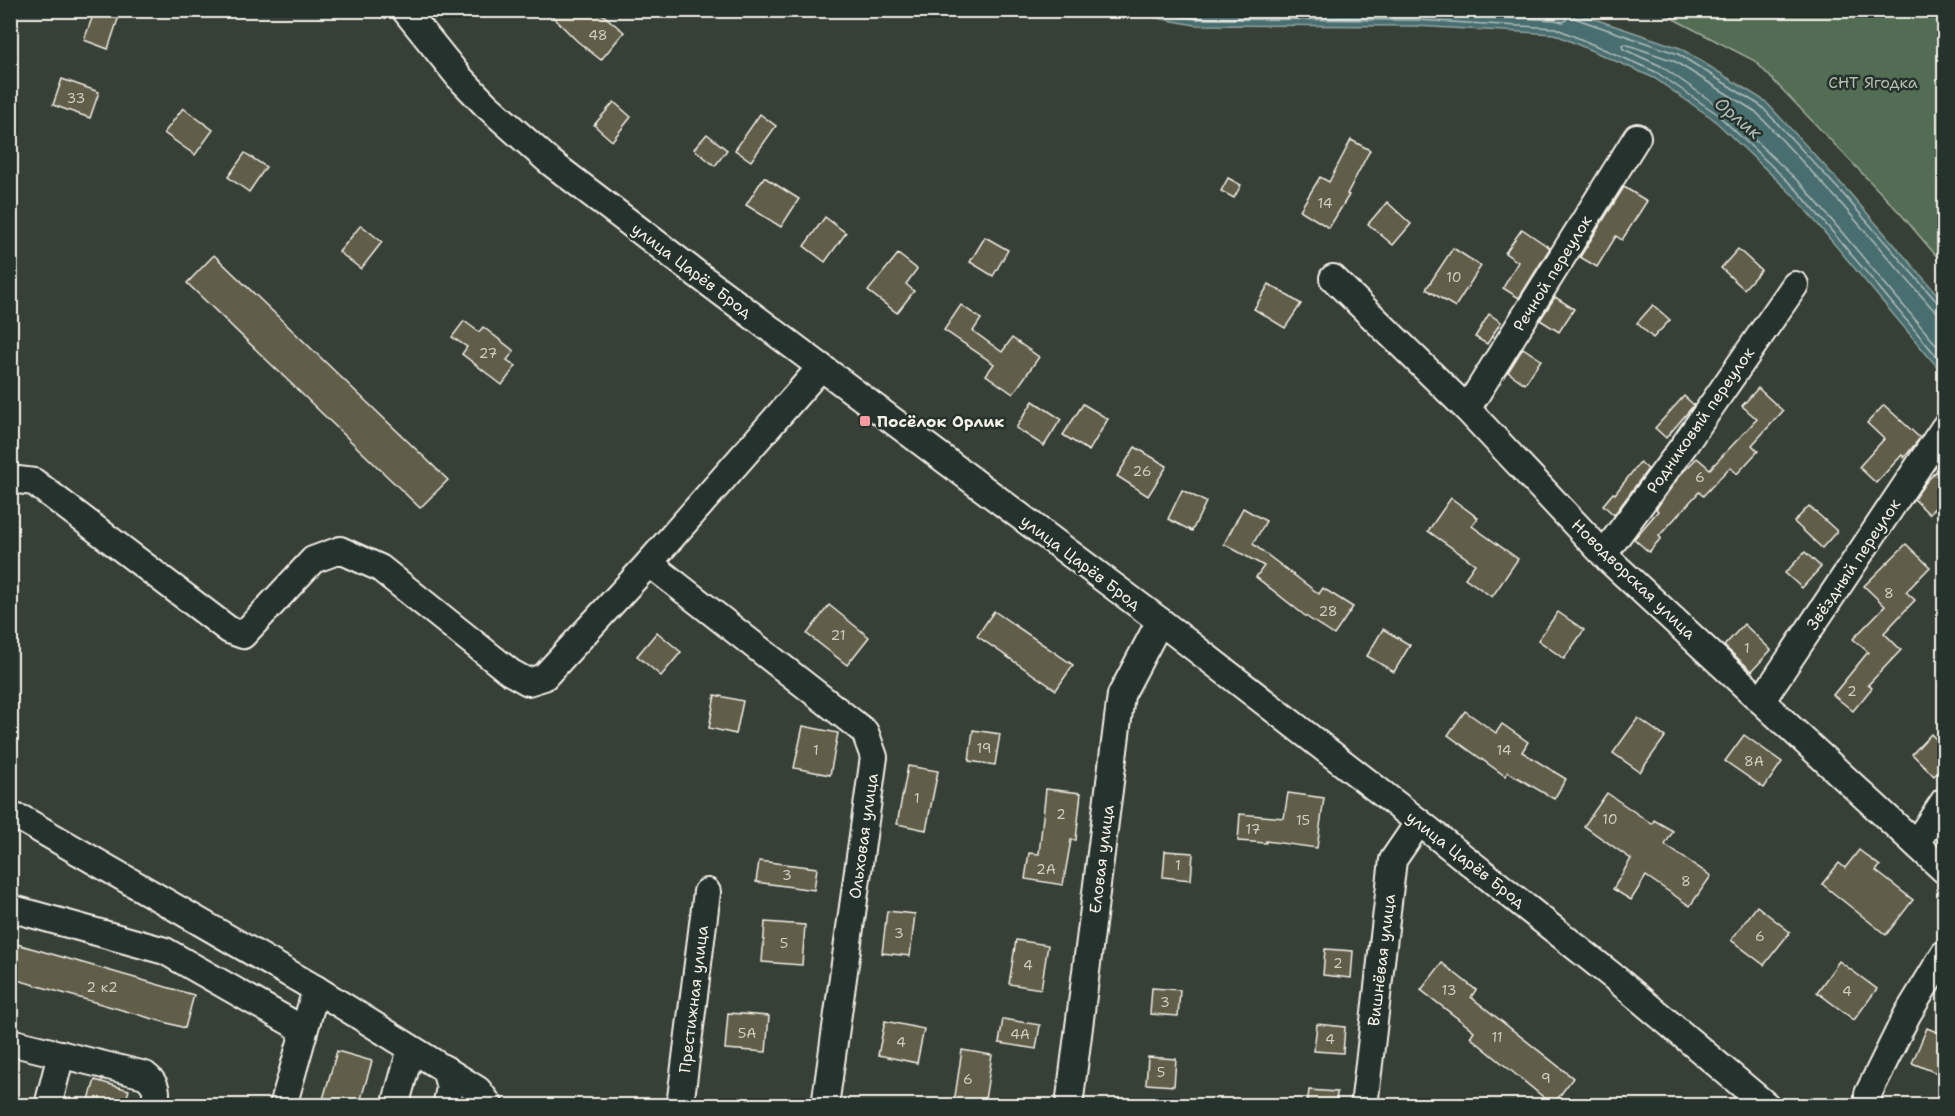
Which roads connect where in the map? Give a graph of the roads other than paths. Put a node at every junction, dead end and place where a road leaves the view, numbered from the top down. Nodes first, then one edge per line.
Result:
1 (405, 10) edge
2 (1637, 137) dead end
3 (1333, 278) dead end
4 (1795, 285) dead end
5 (821, 367) junction
6 (1467, 409) junction
7 (1944, 428) edge
8 (10, 479) edge
9 (1604, 554) junction
10 (649, 563) junction
11 (1160, 621) junction
12 (1762, 700) junction
13 (1944, 801) edge
14 (10, 816) edge
15 (1419, 822) junction
16 (1916, 843) junction
17 (1944, 870) edge
18 (707, 892) dead end
19 (10, 908) edge
20 (1944, 954) edge
21 (316, 989) junction
22 (304, 1030) junction
23 (10, 1042) edge
24 (411, 1049) junction
25 (61, 1054) junction
26 (445, 1069) junction
27 (48, 1106) edge
28 (154, 1106) edge
29 (283, 1106) edge
30 (395, 1106) edge
31 (446, 1106) edge
32 (490, 1106) edge
33 (680, 1106) edge
34 (825, 1106) edge
35 (1069, 1106) edge
36 (1364, 1106) edge
37 (1767, 1106) edge
38 (1868, 1106) edge

1 - 5 street, улица Царёв Брод
2 - 6 street, Речной переулок
3 - 6 street, Новодворская улица
4 - 9 street, Родниковый переулок
5 - 10 street
5 - 11 street, улица Царёв Брод
6 - 9 street, Новодворская улица
7 - 12 street, Звёздный переулок
8 - 10 street
9 - 12 street, Новодворская улица
10 - 34 street, Ольховая улица
11 - 15 street, улица Царёв Брод
11 - 35 street, Еловая улица
12 - 16 street, Новодворская улица
13 - 16 street
14 - 21 street
15 - 36 street, Вишнёвая улица
15 - 37 street, улица Царёв Брод
16 - 17 street, Новодворская улица
18 - 33 street, Престижная улица
19 - 22 street
20 - 38 street
21 - 22 street
21 - 24 street
22 - 29 street
23 - 25 street
24 - 26 street
24 - 30 street
25 - 27 street
25 - 28 street
26 - 31 street
26 - 32 street

